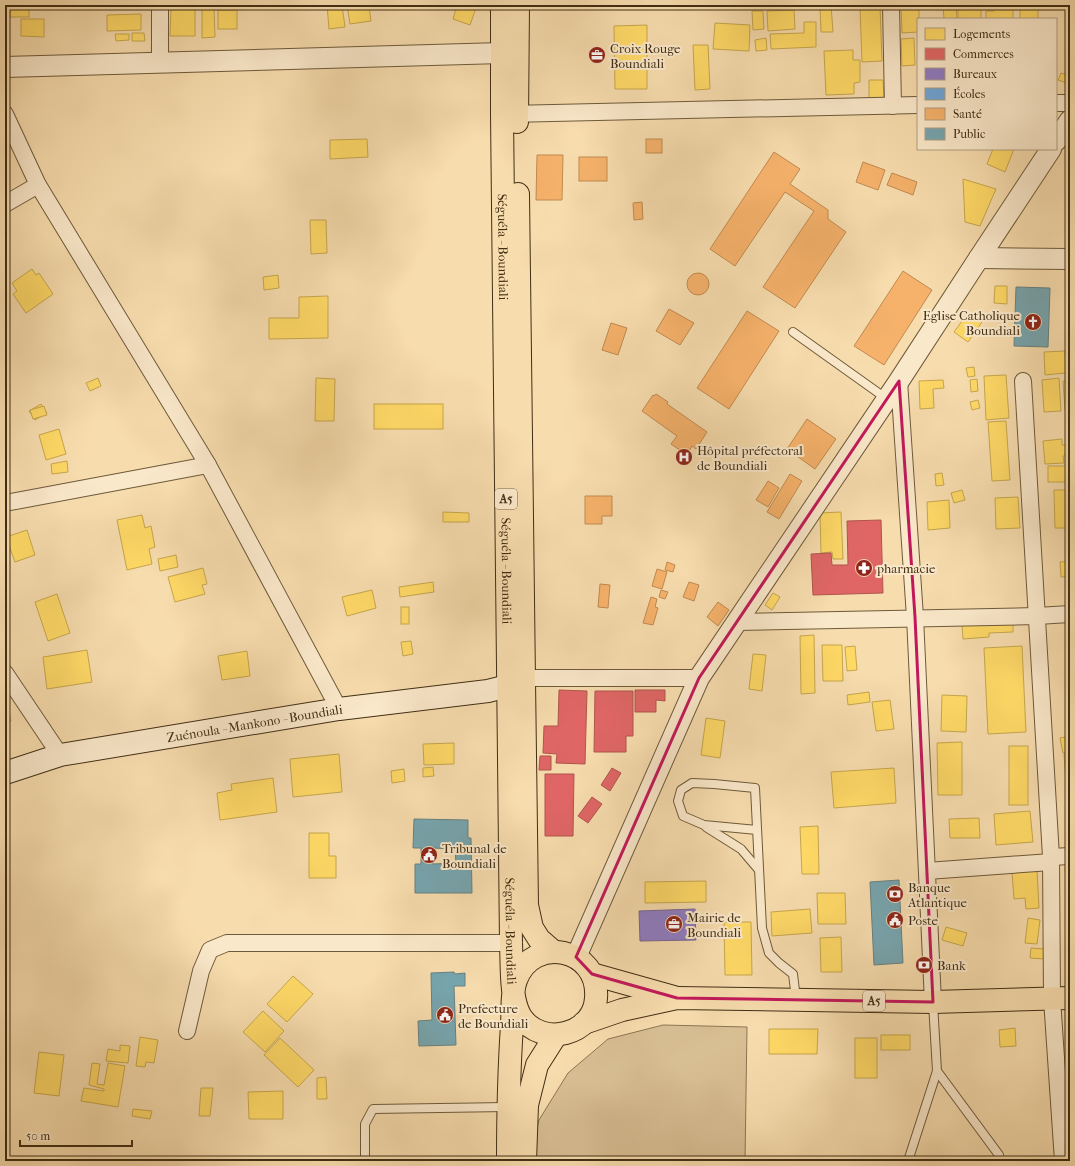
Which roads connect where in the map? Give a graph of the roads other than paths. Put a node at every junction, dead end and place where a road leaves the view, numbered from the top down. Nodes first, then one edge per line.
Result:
1 (160, 5) edge
2 (502, 5) edge
3 (518, 5) edge
4 (891, 5) edge
5 (502, 53) junction
6 (160, 62) junction
7 (5, 67) edge
8 (1057, 103) edge
9 (1070, 103) edge
10 (917, 105) edge
11 (893, 106) junction
12 (5, 114) edge
13 (510, 114) junction
14 (1070, 120) edge
15 (1057, 140) edge
16 (1050, 150) edge
17 (38, 185) junction
18 (5, 204) edge
19 (979, 258) junction
20 (1070, 259) edge
21 (793, 332) dead end
22 (899, 381) junction
23 (1023, 381) dead end
24 (887, 398) junction
25 (208, 465) junction
26 (5, 503) edge
27 (1070, 614) edge
28 (1037, 616) junction
29 (915, 617) junction
30 (736, 622) junction
31 (5, 673) edge
32 (699, 678) junction
33 (516, 683) junction
34 (339, 709) junction
35 (60, 755) junction
36 (5, 774) edge
37 (704, 826) junction
38 (757, 830) junction
39 (1070, 856) edge
40 (1051, 860) junction
41 (758, 869) junction
42 (927, 871) junction
43 (511, 943) junction
44 (554, 952) junction
45 (576, 957) junction
46 (592, 974) junction
47 (514, 993) junction
48 (677, 998) junction
49 (1061, 998) edge
50 (796, 1000) junction
51 (933, 1002) junction
52 (584, 1023) junction
53 (187, 1031) dead end
54 (556, 1035) junction
55 (938, 1071) junction
56 (508, 1107) junction
57 (1065, 1152) edge
58 (998, 1155) dead end
59 (365, 1161) edge
60 (508, 1161) edge
61 (525, 1161) edge
62 (908, 1161) edge

1 - 6 street
2 - 5 main road, Séguéla - Boundiali / A5
3 - 13 main road, Séguéla - Boundiali / A5
4 - 11 street
5 - 6 street
5 - 13 main road, Séguéla - Boundiali / A5
6 - 7 street
8 - 9 street
10 - 11 street
11 - 13 street
12 - 17 street
13 - 33 main road, Séguéla - Boundiali / A5
14 - 15 street
16 - 19 street
17 - 18 street
17 - 25 street
19 - 20 street
19 - 22 street
21 - 24 lane
22 - 24 street
22 - 29 street
23 - 28 street
24 - 30 street
25 - 26 street
25 - 34 street
27 - 28 street
28 - 29 street
28 - 40 street
29 - 30 street
29 - 42 street
30 - 32 street
31 - 35 street
32 - 33 street
32 - 45 street
33 - 34 main road, Zuénoula - Mankono - Boundiali
33 - 43 main road, Séguéla - Boundiali / A5
33 - 44 main road, Séguéla - Boundiali / A5
34 - 35 main road, Zuénoula - Mankono - Boundiali
35 - 36 main road, Zuénoula - Mankono - Boundiali
37 - 38 lane
37 - 38 lane
37 - 41 lane
38 - 41 lane
39 - 40 street
40 - 42 street
40 - 49 street
41 - 50 lane
42 - 51 street
43 - 47 main road, Séguéla - Boundiali / A5
43 - 53 street
44 - 45 main road, Séguéla - Boundiali
44 - 47 main road, Séguéla - Boundiali
45 - 46 main road, Séguéla - Boundiali
46 - 48 main road, A5
46 - 52 main road, Séguéla - Boundiali
47 - 54 main road, Séguéla - Boundiali
47 - 56 main road
48 - 50 main road, A5
48 - 52 main road, A5
49 - 51 main road, A5
49 - 57 street
50 - 51 main road, A5
51 - 55 lane
52 - 54 main road, Séguéla - Boundiali
54 - 61 main road
55 - 58 lane
55 - 62 lane
56 - 59 lane
56 - 60 main road

